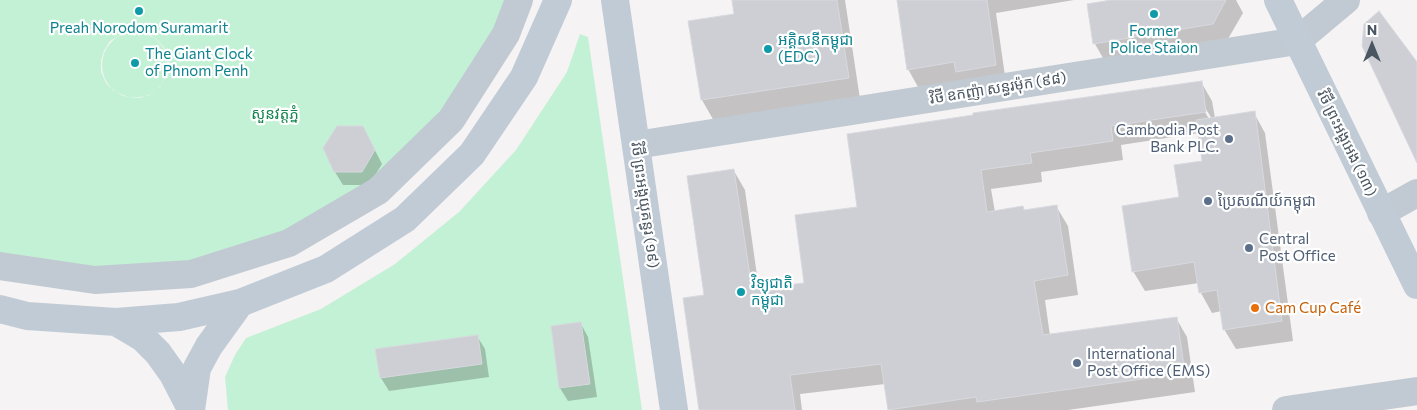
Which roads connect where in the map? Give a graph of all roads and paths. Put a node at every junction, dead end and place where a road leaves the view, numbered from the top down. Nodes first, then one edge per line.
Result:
1 (519, 0) edge
2 (558, 0) edge
3 (615, 0) edge
4 (1278, 0) edge
5 (1346, 0) edge
6 (1297, 41) junction
7 (636, 145) junction
8 (1417, 193) edge
9 (1381, 213) junction
10 (0, 266) edge
11 (1417, 285) edge
12 (240, 303) junction
13 (0, 309) edge
14 (116, 322) junction
15 (1417, 391) edge
16 (191, 409) edge
17 (674, 410) edge
18 (1286, 410) edge

1 - 10 street
2 - 12 main road
3 - 7 main road, វិថី ព្រះអង្គយុគន្ធរ (១៩)
4 - 6 main road, វិថី ព្រះអង្គអេង (១៣)
5 - 6 street
6 - 7 street, វិថី ឧកញ៉ា សន្ធរម៉ុក (៩៨)
6 - 9 main road, វិថី ព្រះអង្គអេង (១៣)
7 - 17 main road, វិថី ព្រះអង្គយុគន្ធរ (១៩)
8 - 9 street
9 - 11 main road, វិថី ព្រះអង្គអេង (១៣)
12 - 14 main road
12 - 16 main road
13 - 14 main road
14 - 16 main road
15 - 18 street

